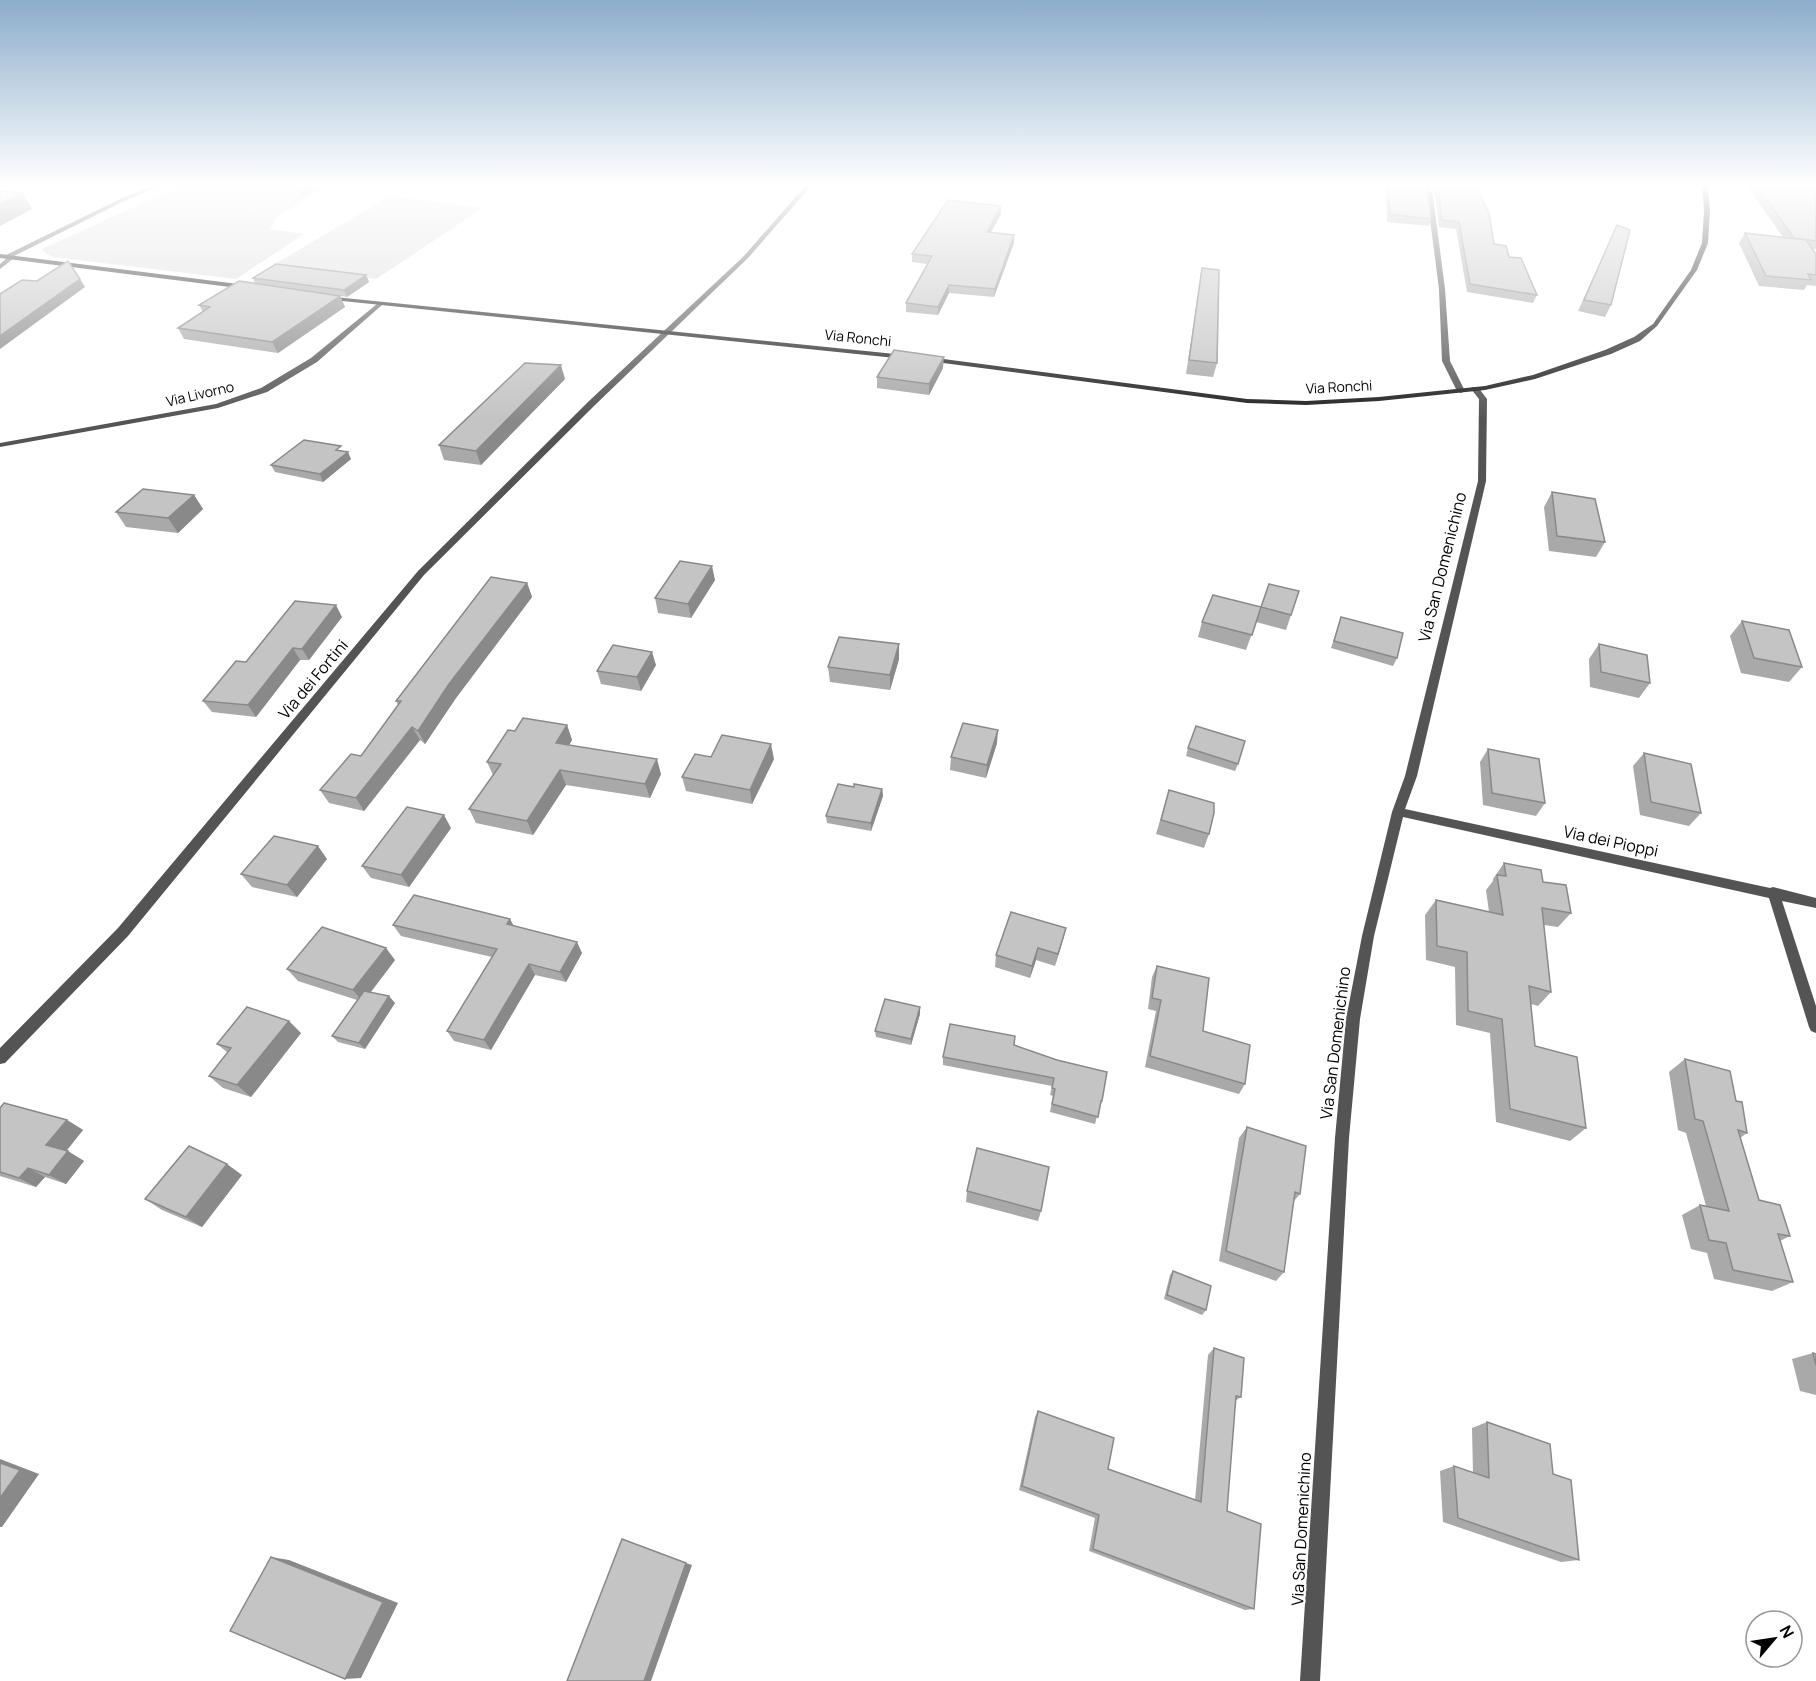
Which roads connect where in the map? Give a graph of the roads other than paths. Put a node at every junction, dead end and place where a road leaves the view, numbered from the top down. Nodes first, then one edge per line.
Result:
1 (64, 263) edge
2 (739, 263) edge
3 (1439, 263) edge
4 (1697, 263) edge
5 (261, 289) edge
6 (320, 297) edge
7 (379, 305) junction
8 (666, 334) junction
9 (912, 357) edge
10 (923, 359) edge
11 (1468, 390) junction
12 (0, 445) edge
13 (1398, 813) junction
14 (1773, 892) junction
15 (1816, 903) edge
16 (1816, 1027) edge
17 (0, 1058) edge
18 (1310, 1681) edge

1 - 5 street
2 - 8 street, Via dei Fortini
3 - 11 street, Via San Domenichino
4 - 11 street, Via Ronchi
6 - 7 street, Via Ronchi
7 - 8 street, Via Ronchi
7 - 12 street, Via Livorno
8 - 9 street, Via Ronchi
8 - 17 street, Via dei Fortini
10 - 11 street, Via Ronchi
11 - 13 street, Via San Domenichino
13 - 14 street, Via dei Pioppi
13 - 18 street, Via San Domenichino
14 - 15 street, Via dei Pioppi
14 - 16 street

